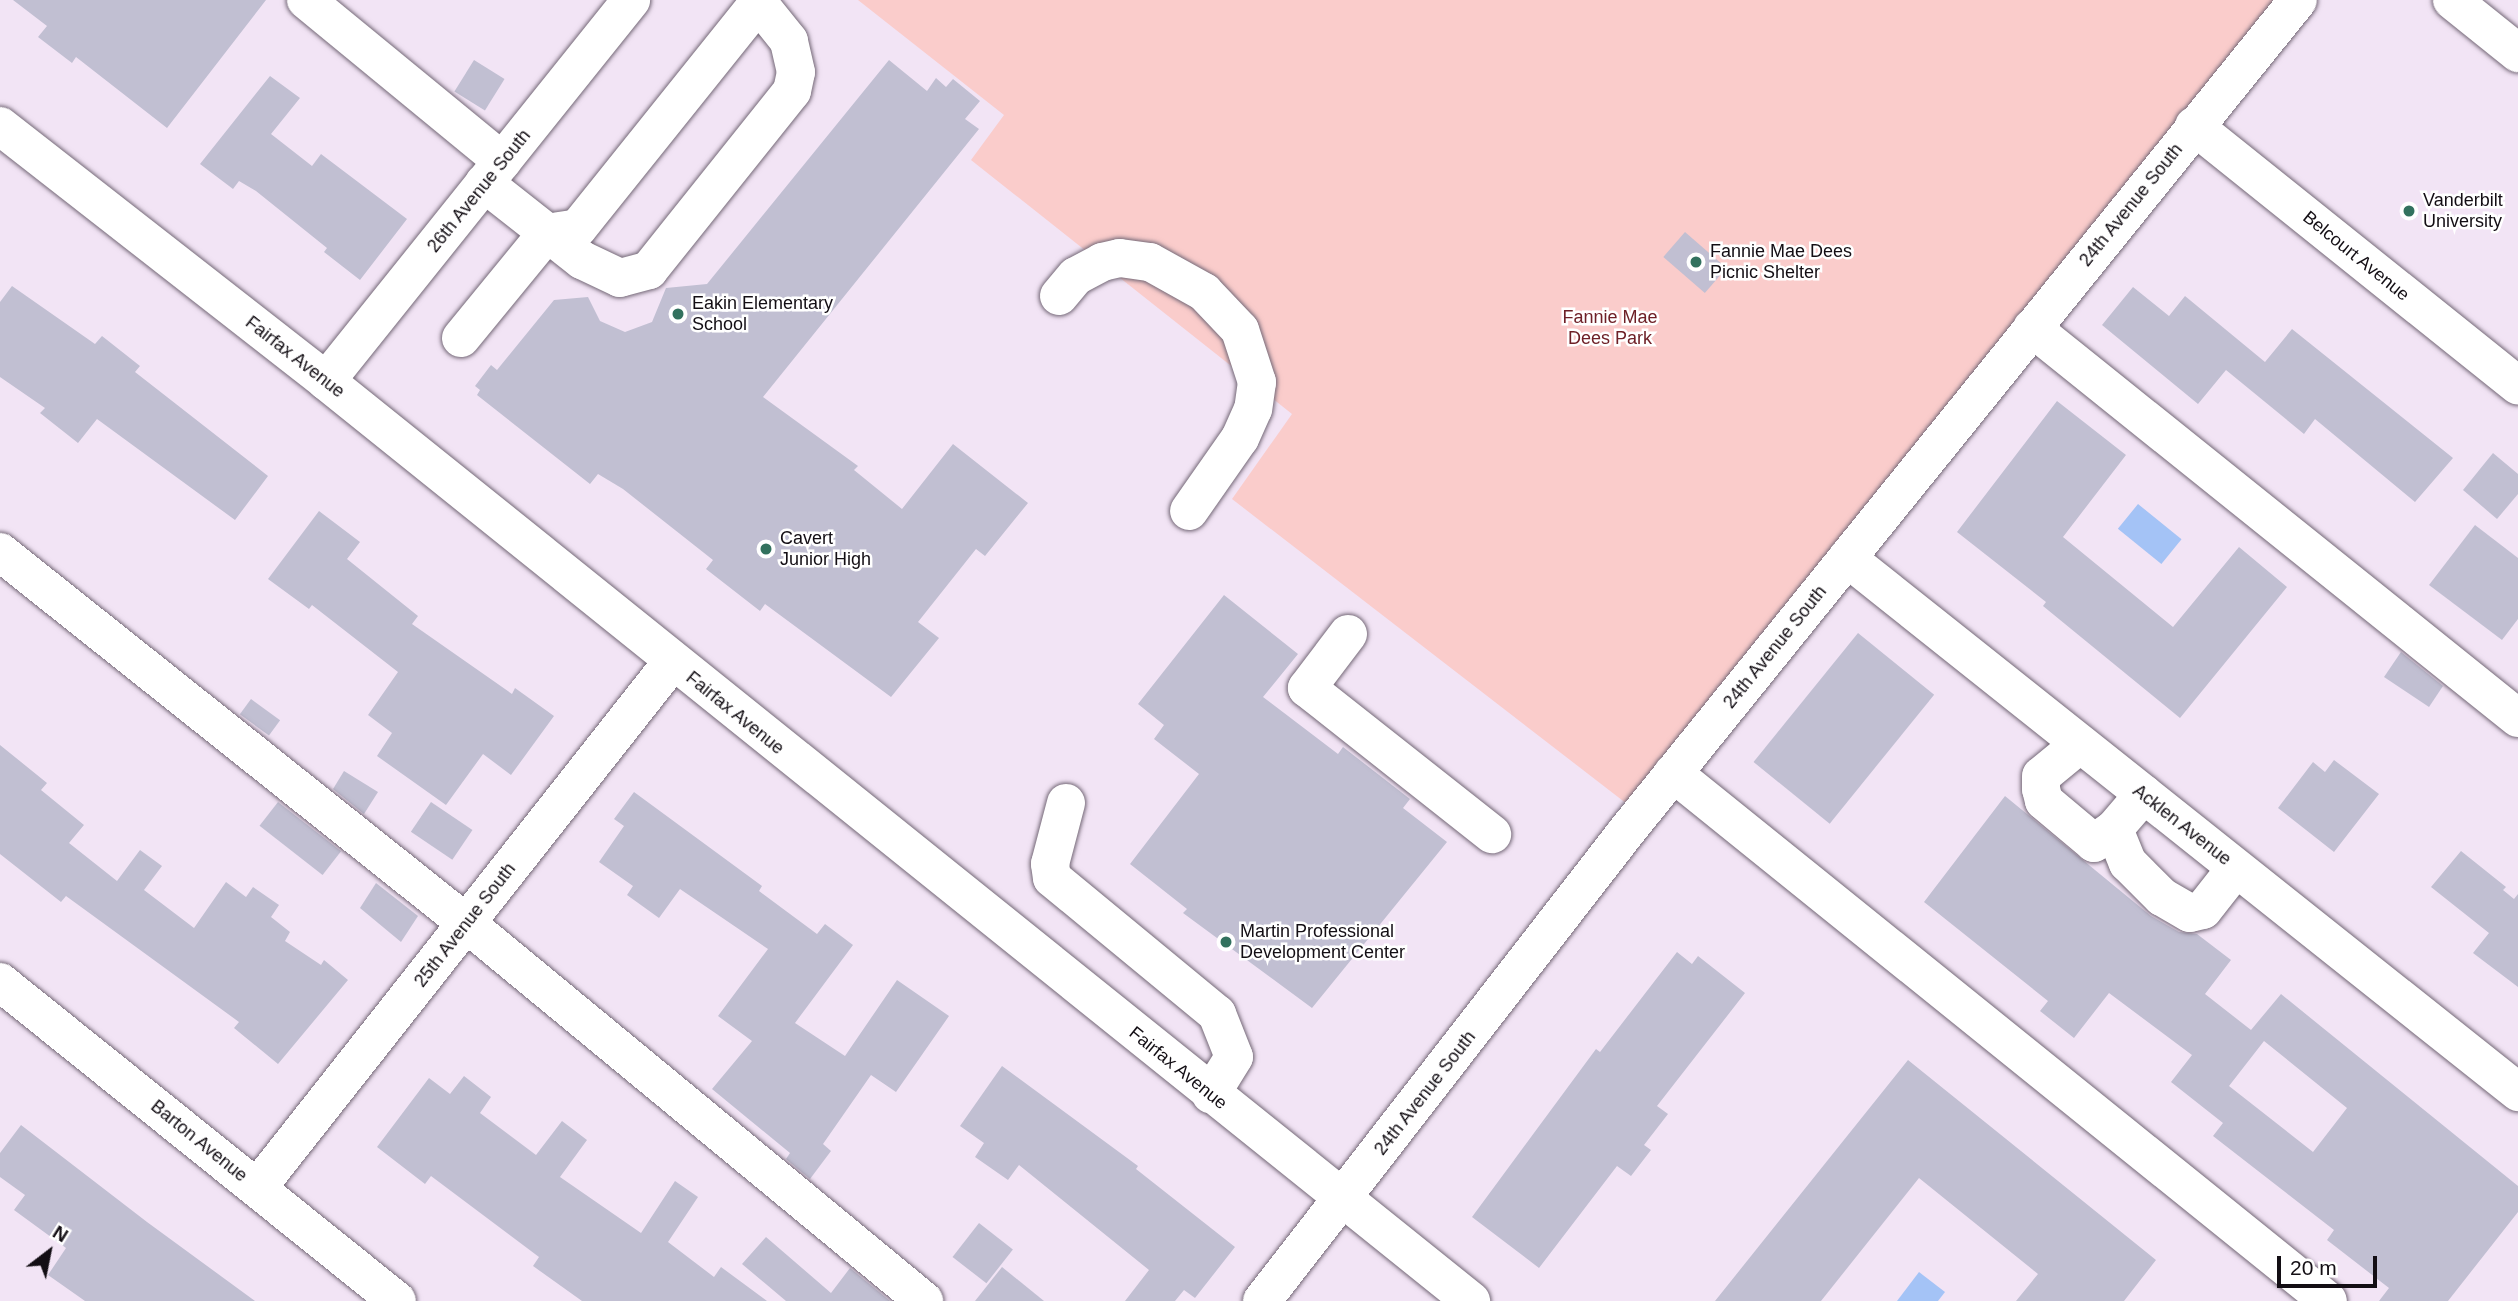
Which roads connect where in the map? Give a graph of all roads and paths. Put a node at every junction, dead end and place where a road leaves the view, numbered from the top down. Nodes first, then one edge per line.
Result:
1 (306, 0) edge
2 (631, 0) edge
3 (2298, 0) edge
4 (2452, 0) edge
5 (758, 1) edge
6 (2518, 54) edge
7 (0, 126) edge
8 (2194, 126) junction
9 (493, 172) junction
10 (547, 233) junction
11 (1059, 296) dead end
12 (2032, 328) junction
13 (461, 338) dead end
14 (326, 381) junction
15 (2518, 386) edge
16 (1189, 511) dead end
17 (0, 552) edge
18 (1847, 558) junction
19 (1348, 634) dead end
20 (672, 662) junction
21 (2518, 718) edge
22 (2080, 744) junction
23 (1673, 773) junction
24 (2144, 794) junction
25 (1066, 803) dead end
26 (2114, 829) junction
27 (1492, 834) dead end
28 (2236, 868) junction
29 (466, 923) junction
30 (0, 982) edge
31 (2518, 1092) edge
32 (1211, 1094) junction
33 (258, 1187) junction
34 (1343, 1199) junction
35 (397, 1301) edge
36 (924, 1301) edge
37 (1262, 1301) edge
38 (1471, 1301) edge
39 (2328, 1301) edge

1 - 9 street
2 - 9 street, 26th Avenue South
3 - 8 street, 24th Avenue South
4 - 6 street
5 - 10 street
5 - 10 street
7 - 14 street, Fairfax Avenue
8 - 12 street, 24th Avenue South
8 - 15 street, Belcourt Avenue
9 - 10 street
9 - 14 street, 26th Avenue South
10 - 13 street
11 - 16 street
12 - 18 street, 24th Avenue South
12 - 21 street
14 - 20 street, Fairfax Avenue
17 - 29 street
18 - 22 street, Acklen Avenue
18 - 23 street, 24th Avenue South
19 - 27 street
20 - 29 street, 25th Avenue South
20 - 32 street, Fairfax Avenue
22 - 24 street, Acklen Avenue
22 - 26 street
23 - 34 street, 24th Avenue South
23 - 39 street
24 - 26 street
24 - 28 street, Acklen Avenue
25 - 32 street
26 - 28 street
28 - 31 street, Acklen Avenue
29 - 33 street, 25th Avenue South
29 - 36 street
30 - 33 street, Barton Avenue
32 - 34 street, Fairfax Avenue
33 - 35 street, Barton Avenue
34 - 37 street, 24th Avenue South
34 - 38 street, Fairfax Avenue

